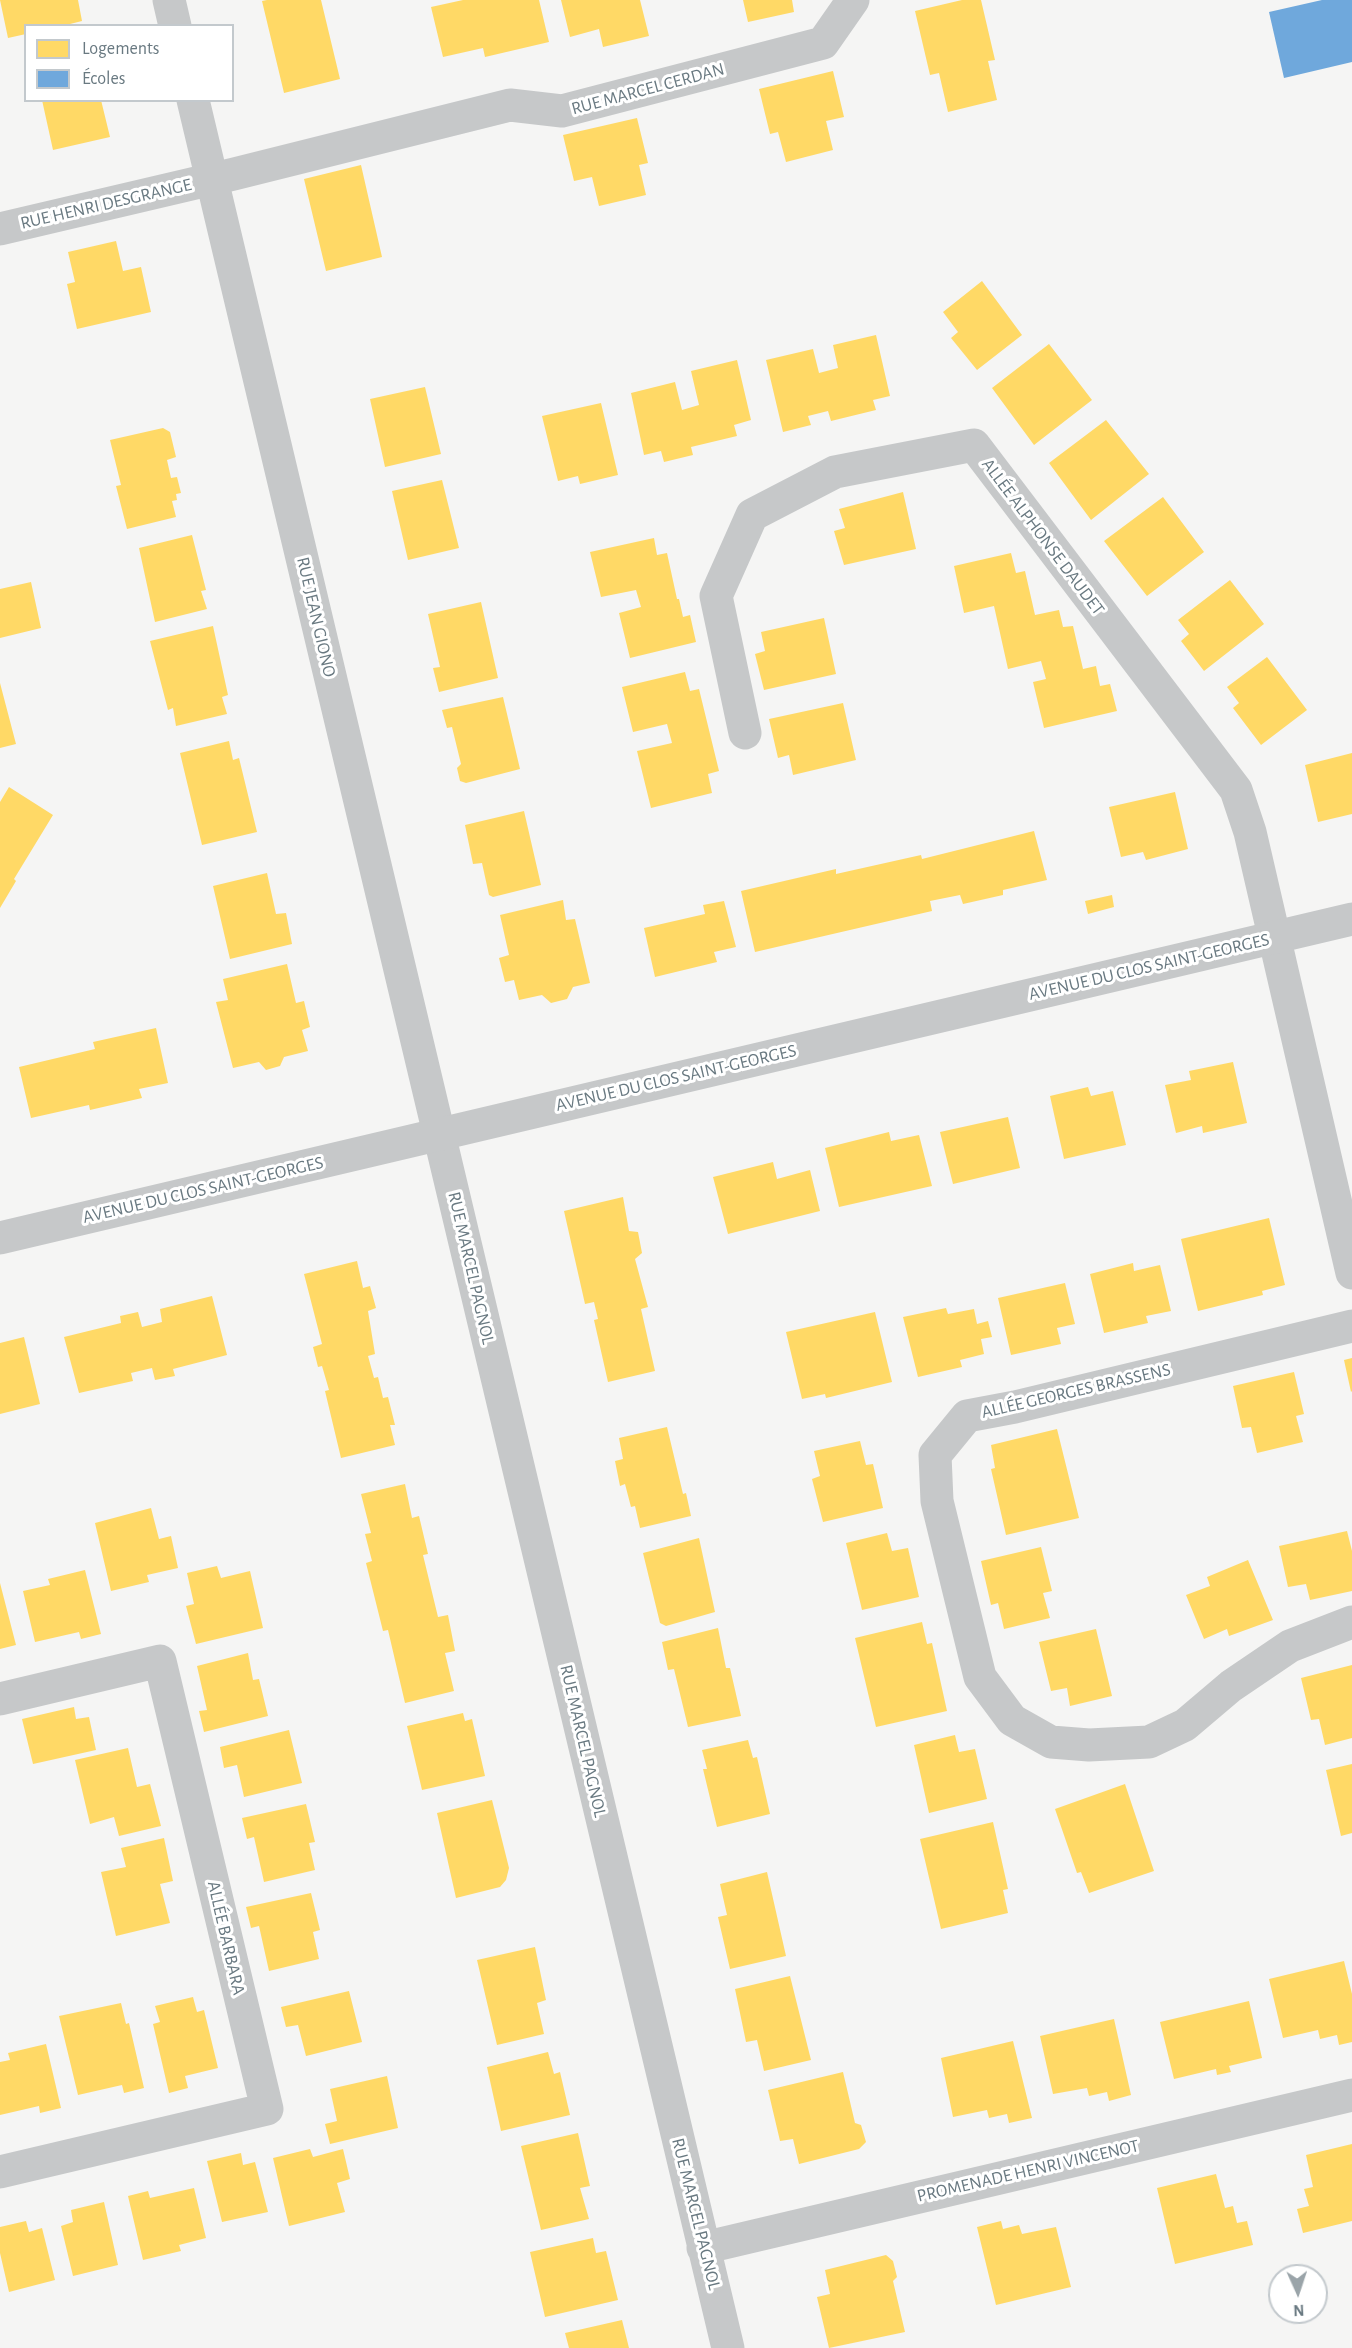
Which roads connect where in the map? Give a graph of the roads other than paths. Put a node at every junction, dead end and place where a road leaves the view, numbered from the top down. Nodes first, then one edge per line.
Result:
1 (169, 0) edge
2 (853, 0) edge
3 (175, 24) edge
4 (193, 102) edge
5 (212, 180) junction
6 (0, 229) edge
7 (745, 733) dead end
8 (1352, 919) edge
9 (1274, 938) junction
10 (439, 1134) junction
11 (0, 1238) edge
12 (1352, 1273) edge
13 (1352, 1326) edge
14 (1352, 1622) edge
15 (0, 1699) edge
16 (1352, 2095) edge
17 (0, 2172) edge
18 (703, 2248) junction
19 (728, 2348) edge

1 - 3 street
2 - 5 street, RUE MARCEL CERDAN
4 - 5 street, RUE JEAN GIONO
5 - 6 street, RUE HENRI DESGRANGE
5 - 10 street, RUE JEAN GIONO
7 - 9 street, ALLÉE ALPHONSE DAUDET
8 - 9 street, AVENUE DU CLOS SAINT-GEORGES
9 - 10 street, AVENUE DU CLOS SAINT-GEORGES
9 - 12 street
10 - 11 street, AVENUE DU CLOS SAINT-GEORGES
10 - 18 street, RUE MARCEL PAGNOL
13 - 14 street, ALLÉE GEORGES BRASSENS
15 - 17 street, ALLÉE BARBARA
16 - 18 street, PROMENADE HENRI VINCENOT
18 - 19 street, RUE MARCEL PAGNOL

